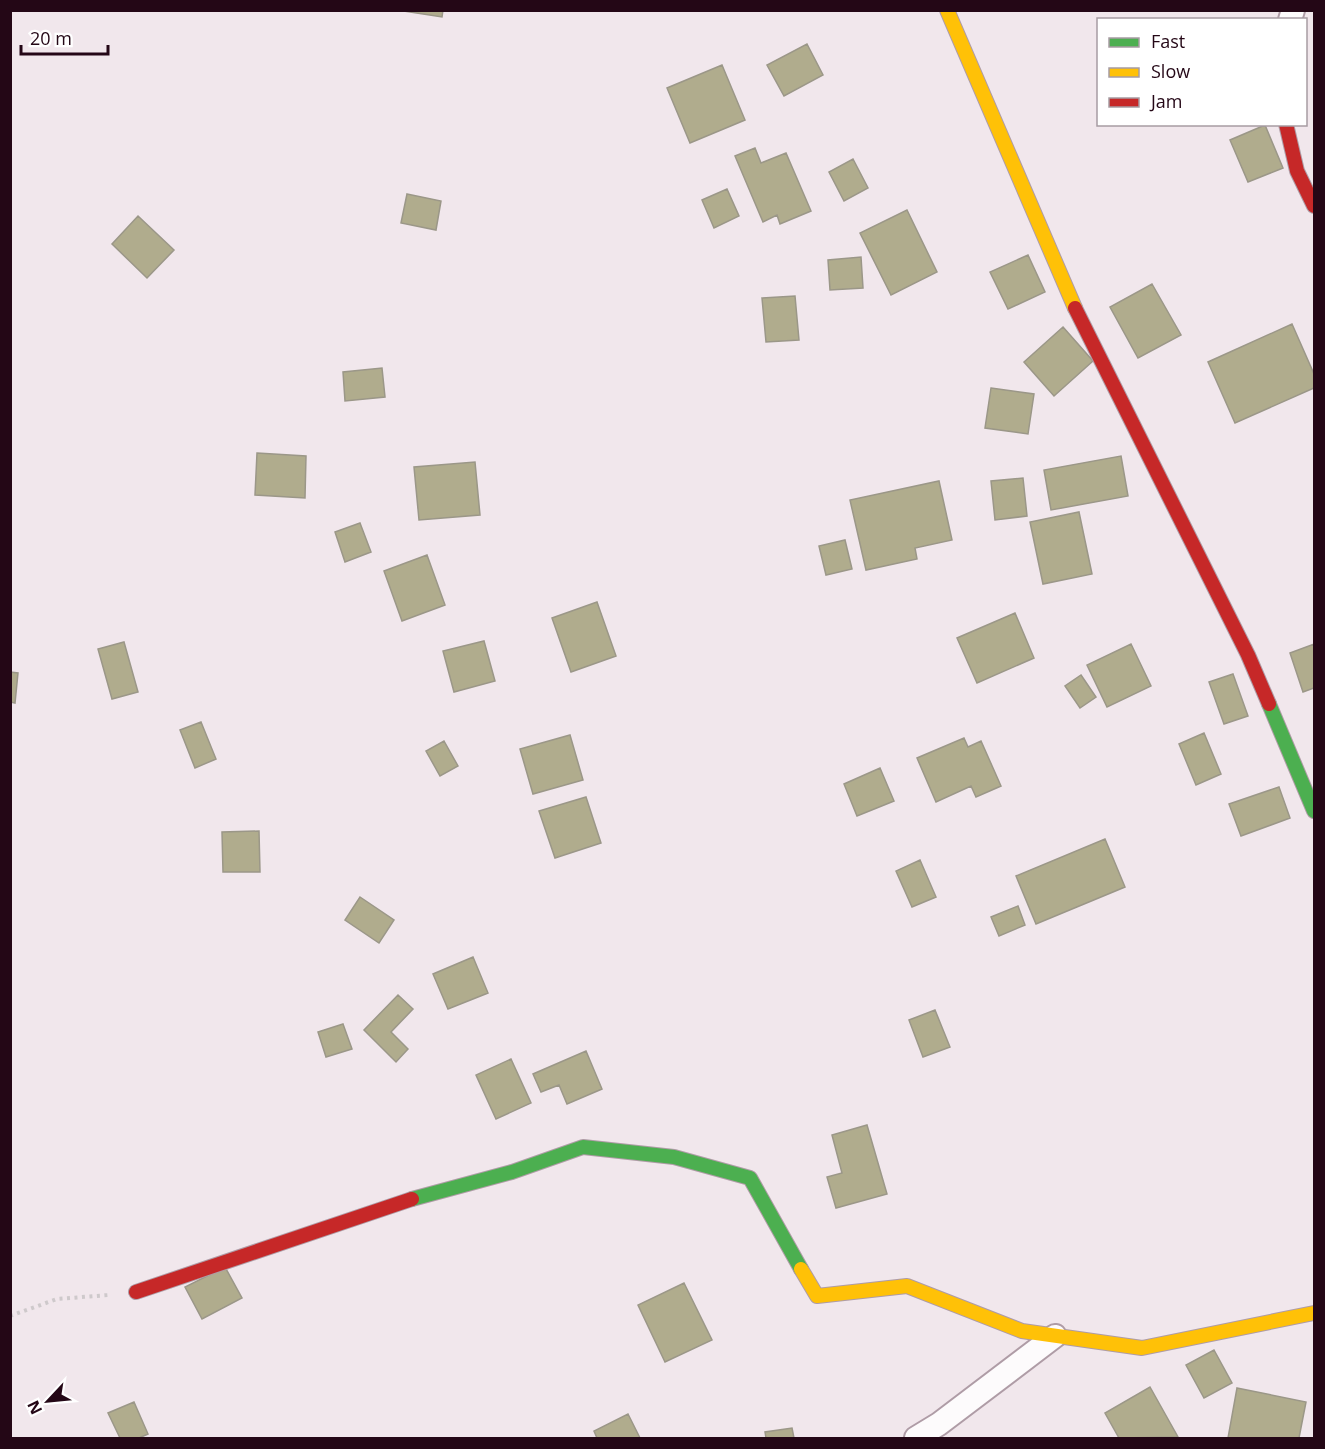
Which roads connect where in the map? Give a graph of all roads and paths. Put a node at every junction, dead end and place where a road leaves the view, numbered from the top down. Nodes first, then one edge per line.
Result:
1 (947, 10) edge
2 (1286, 126) edge
3 (1314, 206) edge
4 (1314, 811) edge
5 (136, 1292) joint
6 (1314, 1313) edge
7 (12, 1315) edge
8 (1055, 1336) junction
9 (916, 1438) edge

1 - 4 street
2 - 3 street
5 - 7 path
5 - 8 street
6 - 8 street
8 - 9 street

